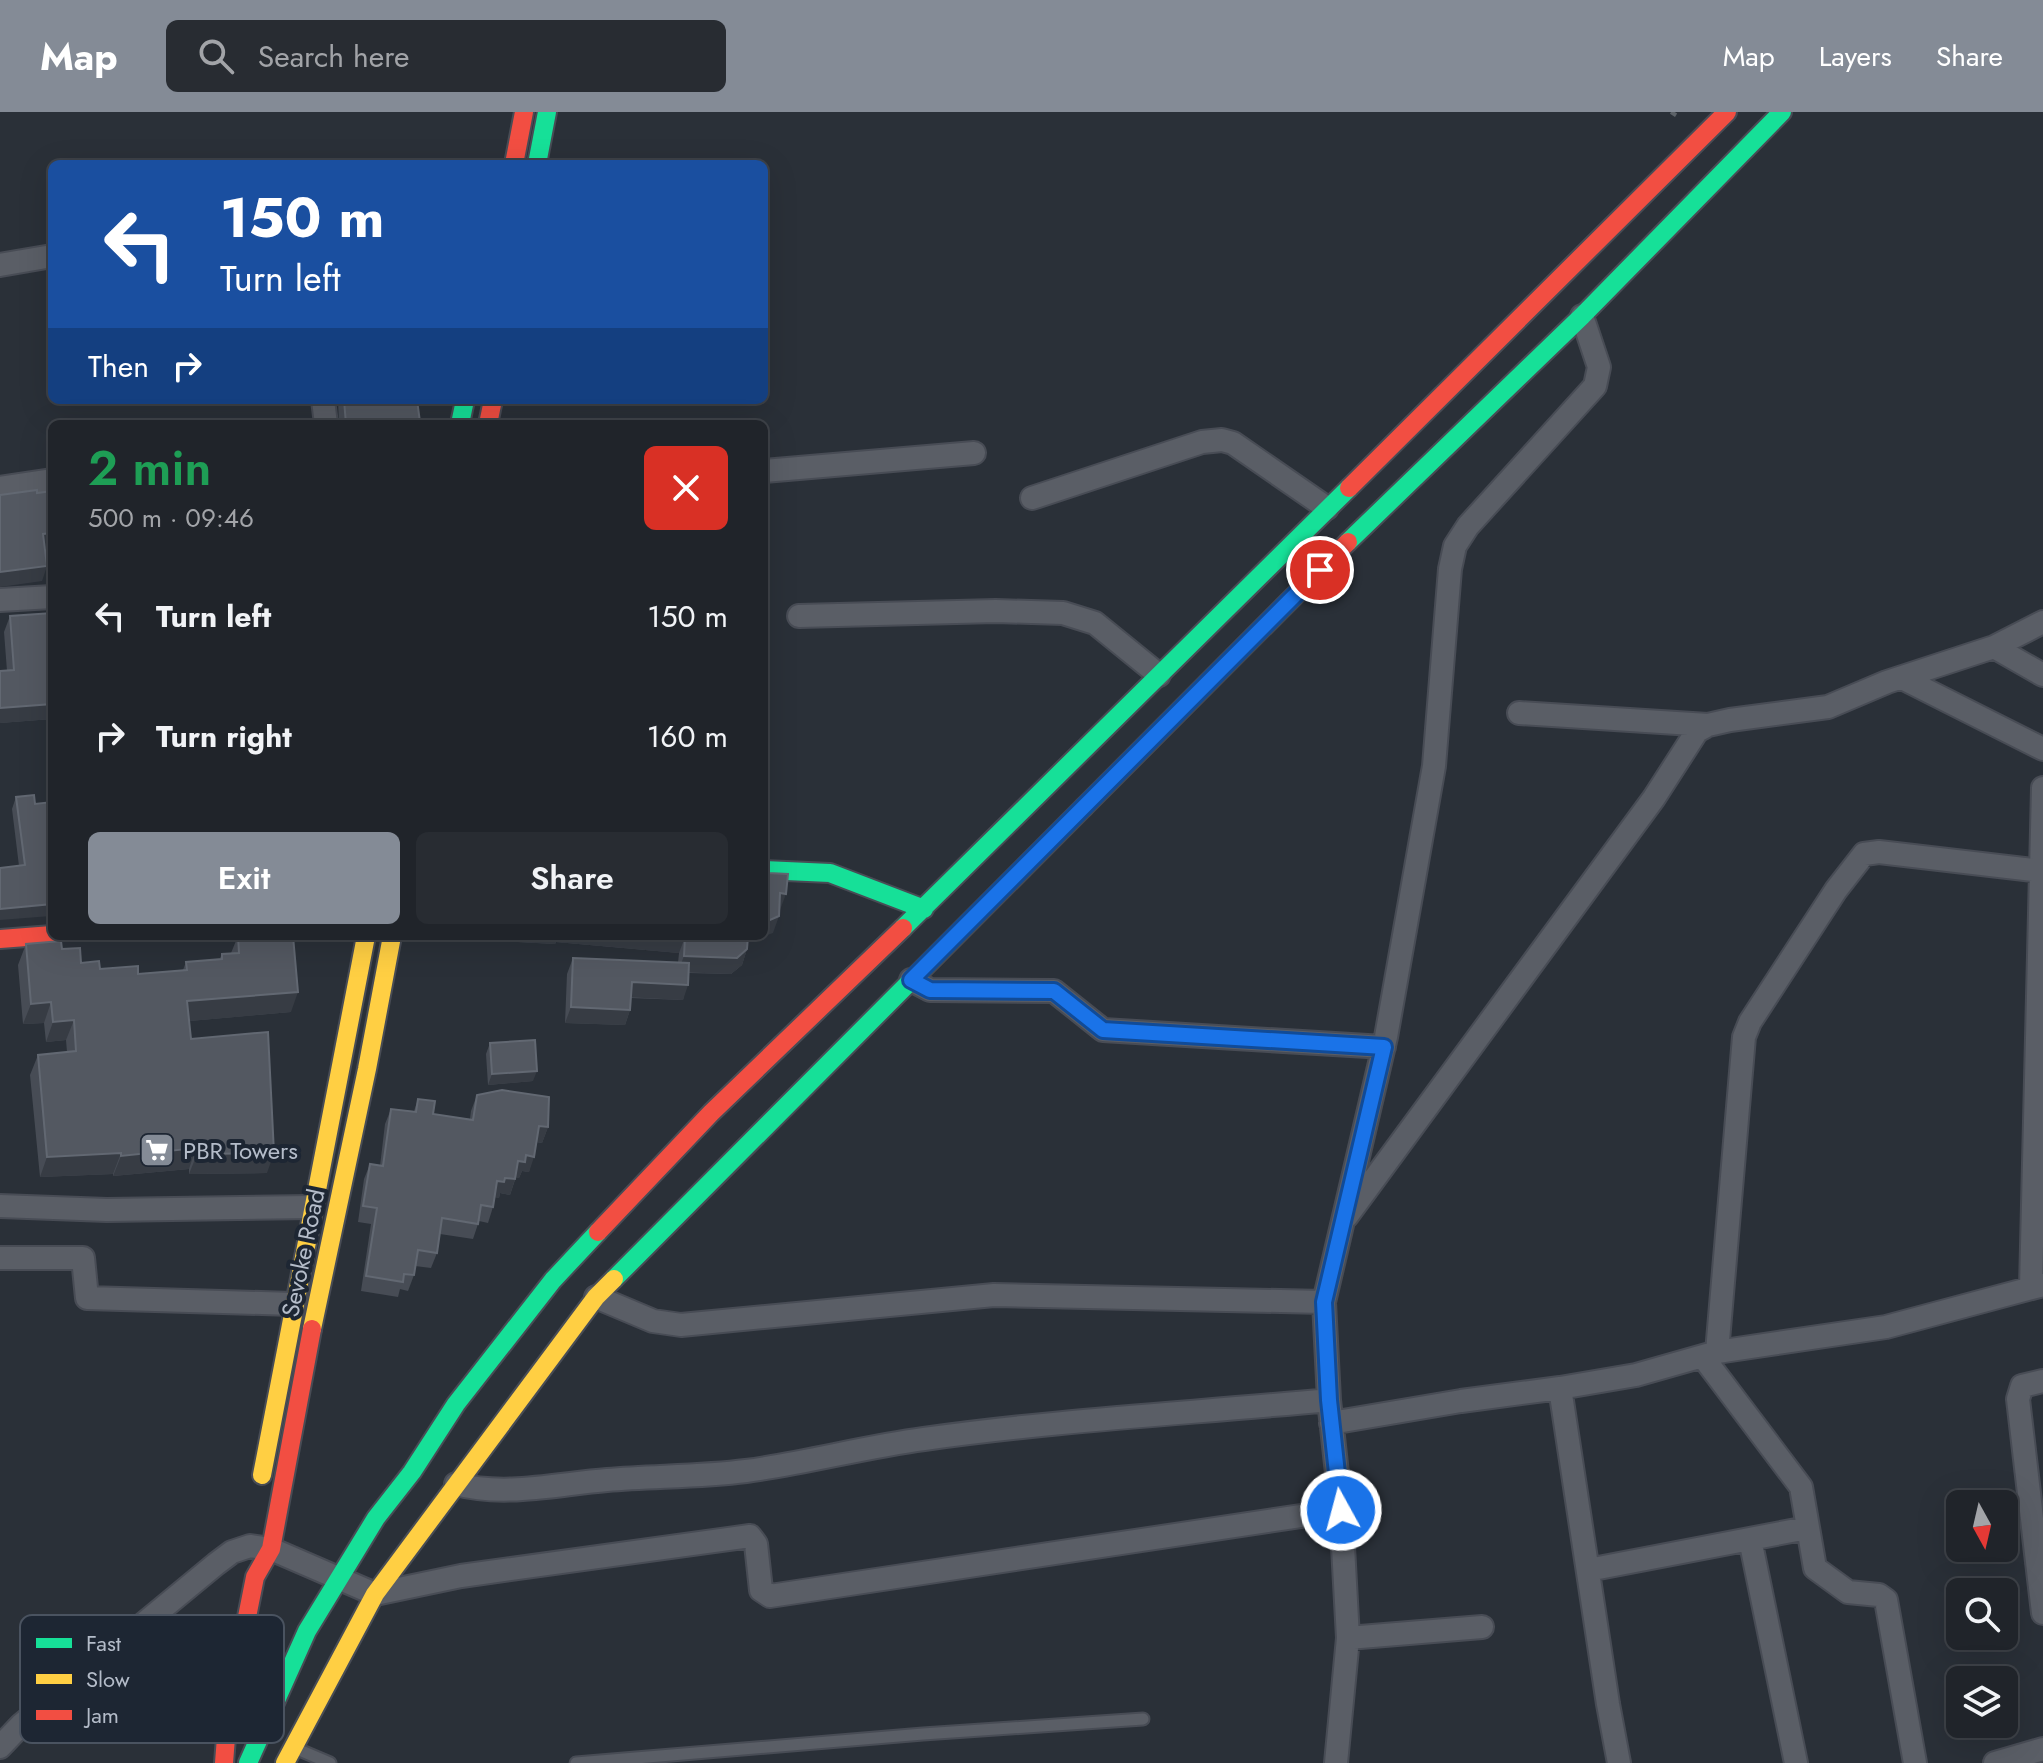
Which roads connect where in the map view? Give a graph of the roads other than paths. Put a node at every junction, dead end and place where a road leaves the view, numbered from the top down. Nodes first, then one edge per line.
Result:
1 (524, 112) edge
2 (547, 112) edge
3 (1727, 112) edge
4 (1782, 112) edge
5 (515, 160) edge
6 (538, 160) edge
7 (48, 257) edge
8 (0, 265) edge
9 (1582, 316) junction
10 (974, 453) dead end
11 (768, 471) edge
12 (48, 481) edge
13 (0, 488) edge
14 (1032, 498) dead end
15 (1327, 508) junction
16 (48, 597) edge
17 (0, 600) edge
18 (799, 616) dead end
19 (2043, 622) edge
20 (1994, 647) junction
21 (1159, 675) junction
22 (2043, 675) edge
23 (1902, 678) junction
24 (1519, 713) dead end
25 (1708, 725) junction
26 (2043, 749) edge
27 (2043, 788) edge
28 (768, 870) edge
29 (2041, 871) junction
30 (924, 909) junction
31 (48, 935) edge
32 (0, 939) edge
33 (365, 940) edge
34 (391, 940) edge
35 (911, 980) junction
36 (1384, 1047) junction
37 (0, 1206) edge
38 (312, 1207) junction
39 (1342, 1224) junction
40 (0, 1258) edge
41 (2037, 1286) edge
42 (596, 1297) junction
43 (1324, 1302) junction
44 (293, 1304) junction
45 (1710, 1354) junction
46 (2043, 1381) edge
47 (1560, 1388) junction
48 (1330, 1412) junction
49 (2036, 1480) edge
50 (456, 1484) junction
51 (258, 1499) dead end
52 (1341, 1510) junction
53 (1807, 1528) junction
54 (1750, 1539) junction
55 (258, 1542) junction
56 (1588, 1570) junction
57 (338, 1579) junction
58 (375, 1594) junction
59 (2043, 1613) edge
60 (154, 1615) edge
61 (247, 1615) edge
62 (1482, 1627) dead end
63 (1348, 1638) junction
64 (1143, 1719) dead end
65 (284, 1721) edge
66 (20, 1726) edge
67 (284, 1735) edge
68 (226, 1743) edge
69 (278, 1744) edge
70 (0, 1747) edge
71 (2043, 1749) edge
72 (625, 1761) edge
73 (224, 1763) edge
74 (248, 1763) edge
75 (330, 1763) edge
76 (576, 1763) edge
77 (1336, 1763) edge
78 (1619, 1763) edge
79 (1796, 1763) edge
80 (1915, 1763) edge
81 (1995, 1763) edge

1 - 5 main road
2 - 6 main road
3 - 15 main road
4 - 9 main road
7 - 8 street
9 - 35 main road
9 - 36 street
10 - 11 street
12 - 13 street
14 - 15 street
15 - 21 main road
16 - 17 street
18 - 21 street
19 - 20 street
20 - 22 street
20 - 23 street
21 - 30 main road
23 - 25 street
23 - 26 street
24 - 25 street
25 - 39 street
27 - 29 street
28 - 30 main road
29 - 41 street
29 - 45 street
30 - 57 main road
31 - 32 main road
33 - 38 main road, Sevoke Road
34 - 55 main road, Sevoke Road
35 - 36 street
35 - 42 main road
36 - 39 street
37 - 38 street
38 - 44 main road, Sevoke Road
39 - 43 street
40 - 44 street
41 - 45 street
42 - 43 street
42 - 50 main road
43 - 48 street
44 - 51 main road, Sevoke Road
45 - 47 street
45 - 53 street
46 - 49 street
47 - 48 street
47 - 56 street
48 - 50 street
48 - 52 street
49 - 59 street
50 - 58 main road
52 - 58 street
52 - 63 street
53 - 54 street
53 - 80 street
54 - 56 street
54 - 79 street
55 - 57 street
55 - 60 street
55 - 61 main road, Sevoke Road
56 - 78 street
57 - 58 street
57 - 65 main road
58 - 67 main road
62 - 63 street
63 - 77 street
64 - 72 lane
66 - 70 street
68 - 73 main road, Sevoke Road
69 - 74 main road
69 - 75 lane
71 - 81 street
72 - 76 lane

